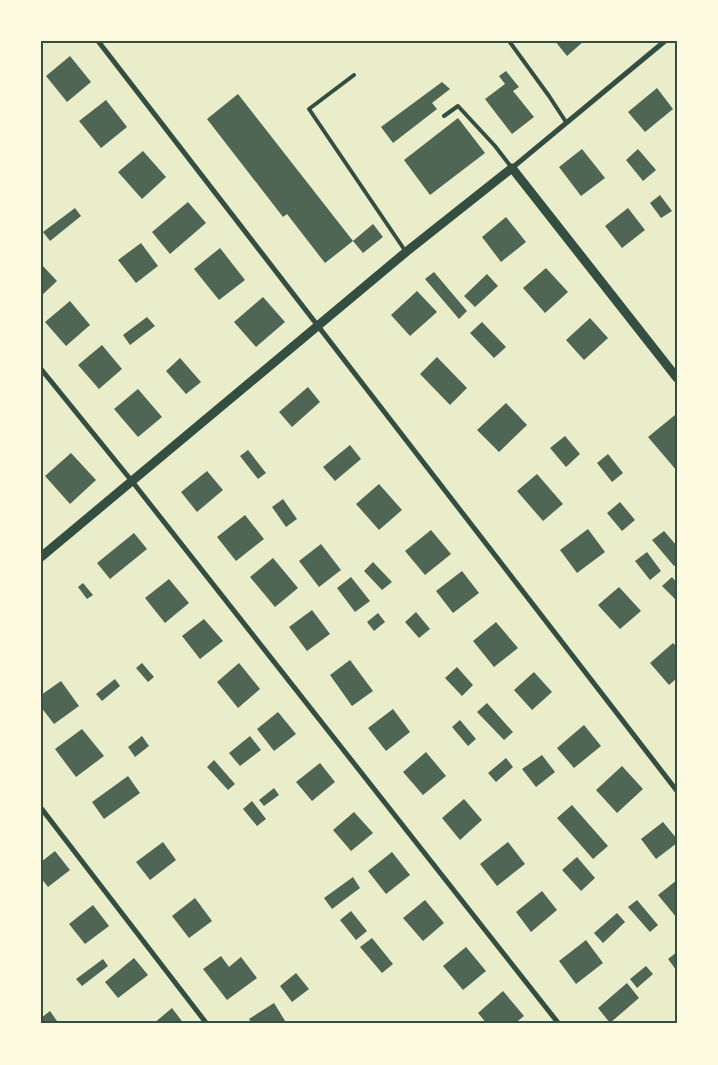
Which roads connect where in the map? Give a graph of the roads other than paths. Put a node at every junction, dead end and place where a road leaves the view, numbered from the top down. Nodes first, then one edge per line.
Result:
1 (98, 41) edge
2 (509, 41) edge
3 (665, 41) edge
4 (354, 75) dead end
5 (444, 116) dead end
6 (566, 122) junction
7 (512, 168) junction
8 (406, 252) junction
9 (317, 327) junction
10 (41, 369) edge
11 (677, 378) edge
12 (131, 480) junction
13 (41, 557) edge
14 (677, 791) edge
15 (41, 808) edge
16 (207, 1024) edge
17 (559, 1024) edge

1 - 9 street
2 - 6 lane
3 - 6 street
4 - 8 lane
5 - 7 lane
6 - 7 street
7 - 8 street
7 - 11 street
8 - 9 street
9 - 12 street
9 - 14 street
10 - 12 street
12 - 13 street
12 - 17 street
15 - 16 street

